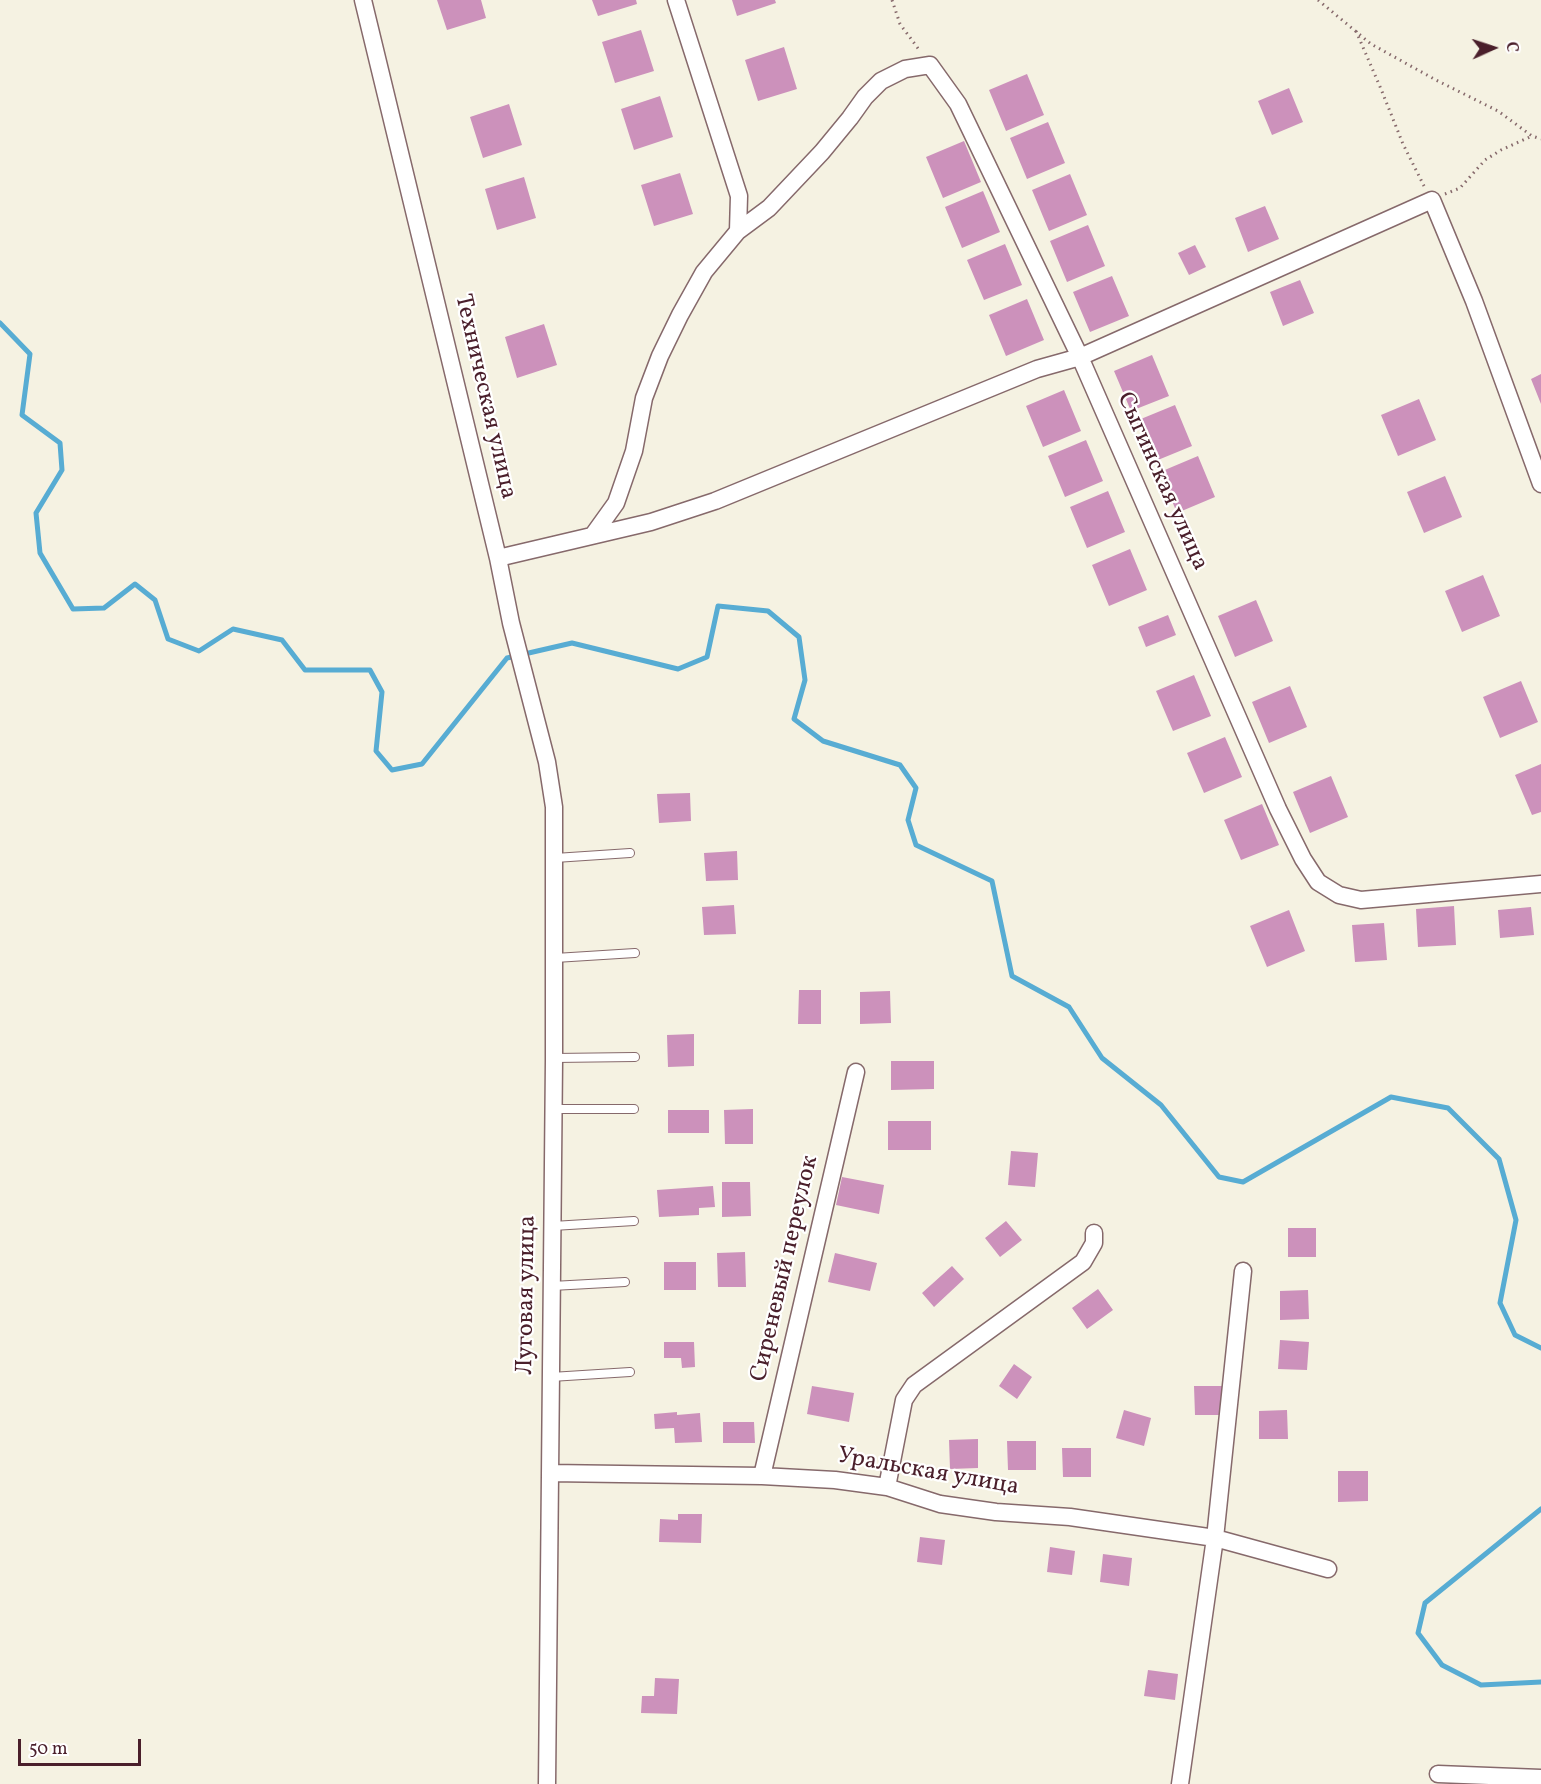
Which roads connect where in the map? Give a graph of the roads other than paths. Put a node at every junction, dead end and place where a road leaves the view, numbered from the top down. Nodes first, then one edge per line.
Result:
1 (363, 0) edge
2 (676, 0) edge
3 (738, 231) junction
4 (1080, 357) junction
5 (1541, 484) edge
6 (593, 535) junction
7 (498, 558) junction
8 (554, 807) joint
9 (630, 853) dead end
10 (555, 858) junction
11 (1541, 884) edge
12 (635, 953) dead end
13 (555, 958) junction
14 (635, 1057) dead end
15 (554, 1058) junction
16 (856, 1072) dead end
17 (554, 1109) junction
18 (634, 1109) dead end
19 (634, 1221) dead end
20 (553, 1226) junction
21 (1094, 1233) dead end
22 (1243, 1271) dead end
23 (625, 1282) dead end
24 (552, 1286) junction
25 (630, 1372) dead end
26 (551, 1377) junction
27 (550, 1473) junction
28 (762, 1476) junction
29 (887, 1487) junction
30 (1215, 1538) junction
31 (1328, 1569) dead end
32 (1438, 1774) dead end
33 (1541, 1778) edge
34 (547, 1784) edge
35 (1180, 1784) edge

1 - 7 street, Техническая улица
2 - 3 street
3 - 4 street, Сыгинская улица
3 - 6 street
4 - 5 street
4 - 6 street
4 - 11 street, Сыгинская улица
6 - 7 street
7 - 8 street, Техническая улица
8 - 10 street, Луговая улица
9 - 10 lane
10 - 13 street, Луговая улица
12 - 13 lane
13 - 15 street, Луговая улица
14 - 15 lane
15 - 17 street, Луговая улица
16 - 28 street, Сиреневый переулок
17 - 18 lane
17 - 20 street, Луговая улица
19 - 20 lane
20 - 24 street, Луговая улица
21 - 29 street
22 - 30 street
23 - 24 lane
24 - 26 street, Луговая улица
25 - 26 lane
26 - 27 street, Луговая улица
27 - 28 street, Уральская улица
27 - 34 street, Луговая улица
28 - 29 street, Уральская улица
29 - 30 street, Уральская улица
30 - 31 street, Уральская улица
30 - 35 street
32 - 33 street

